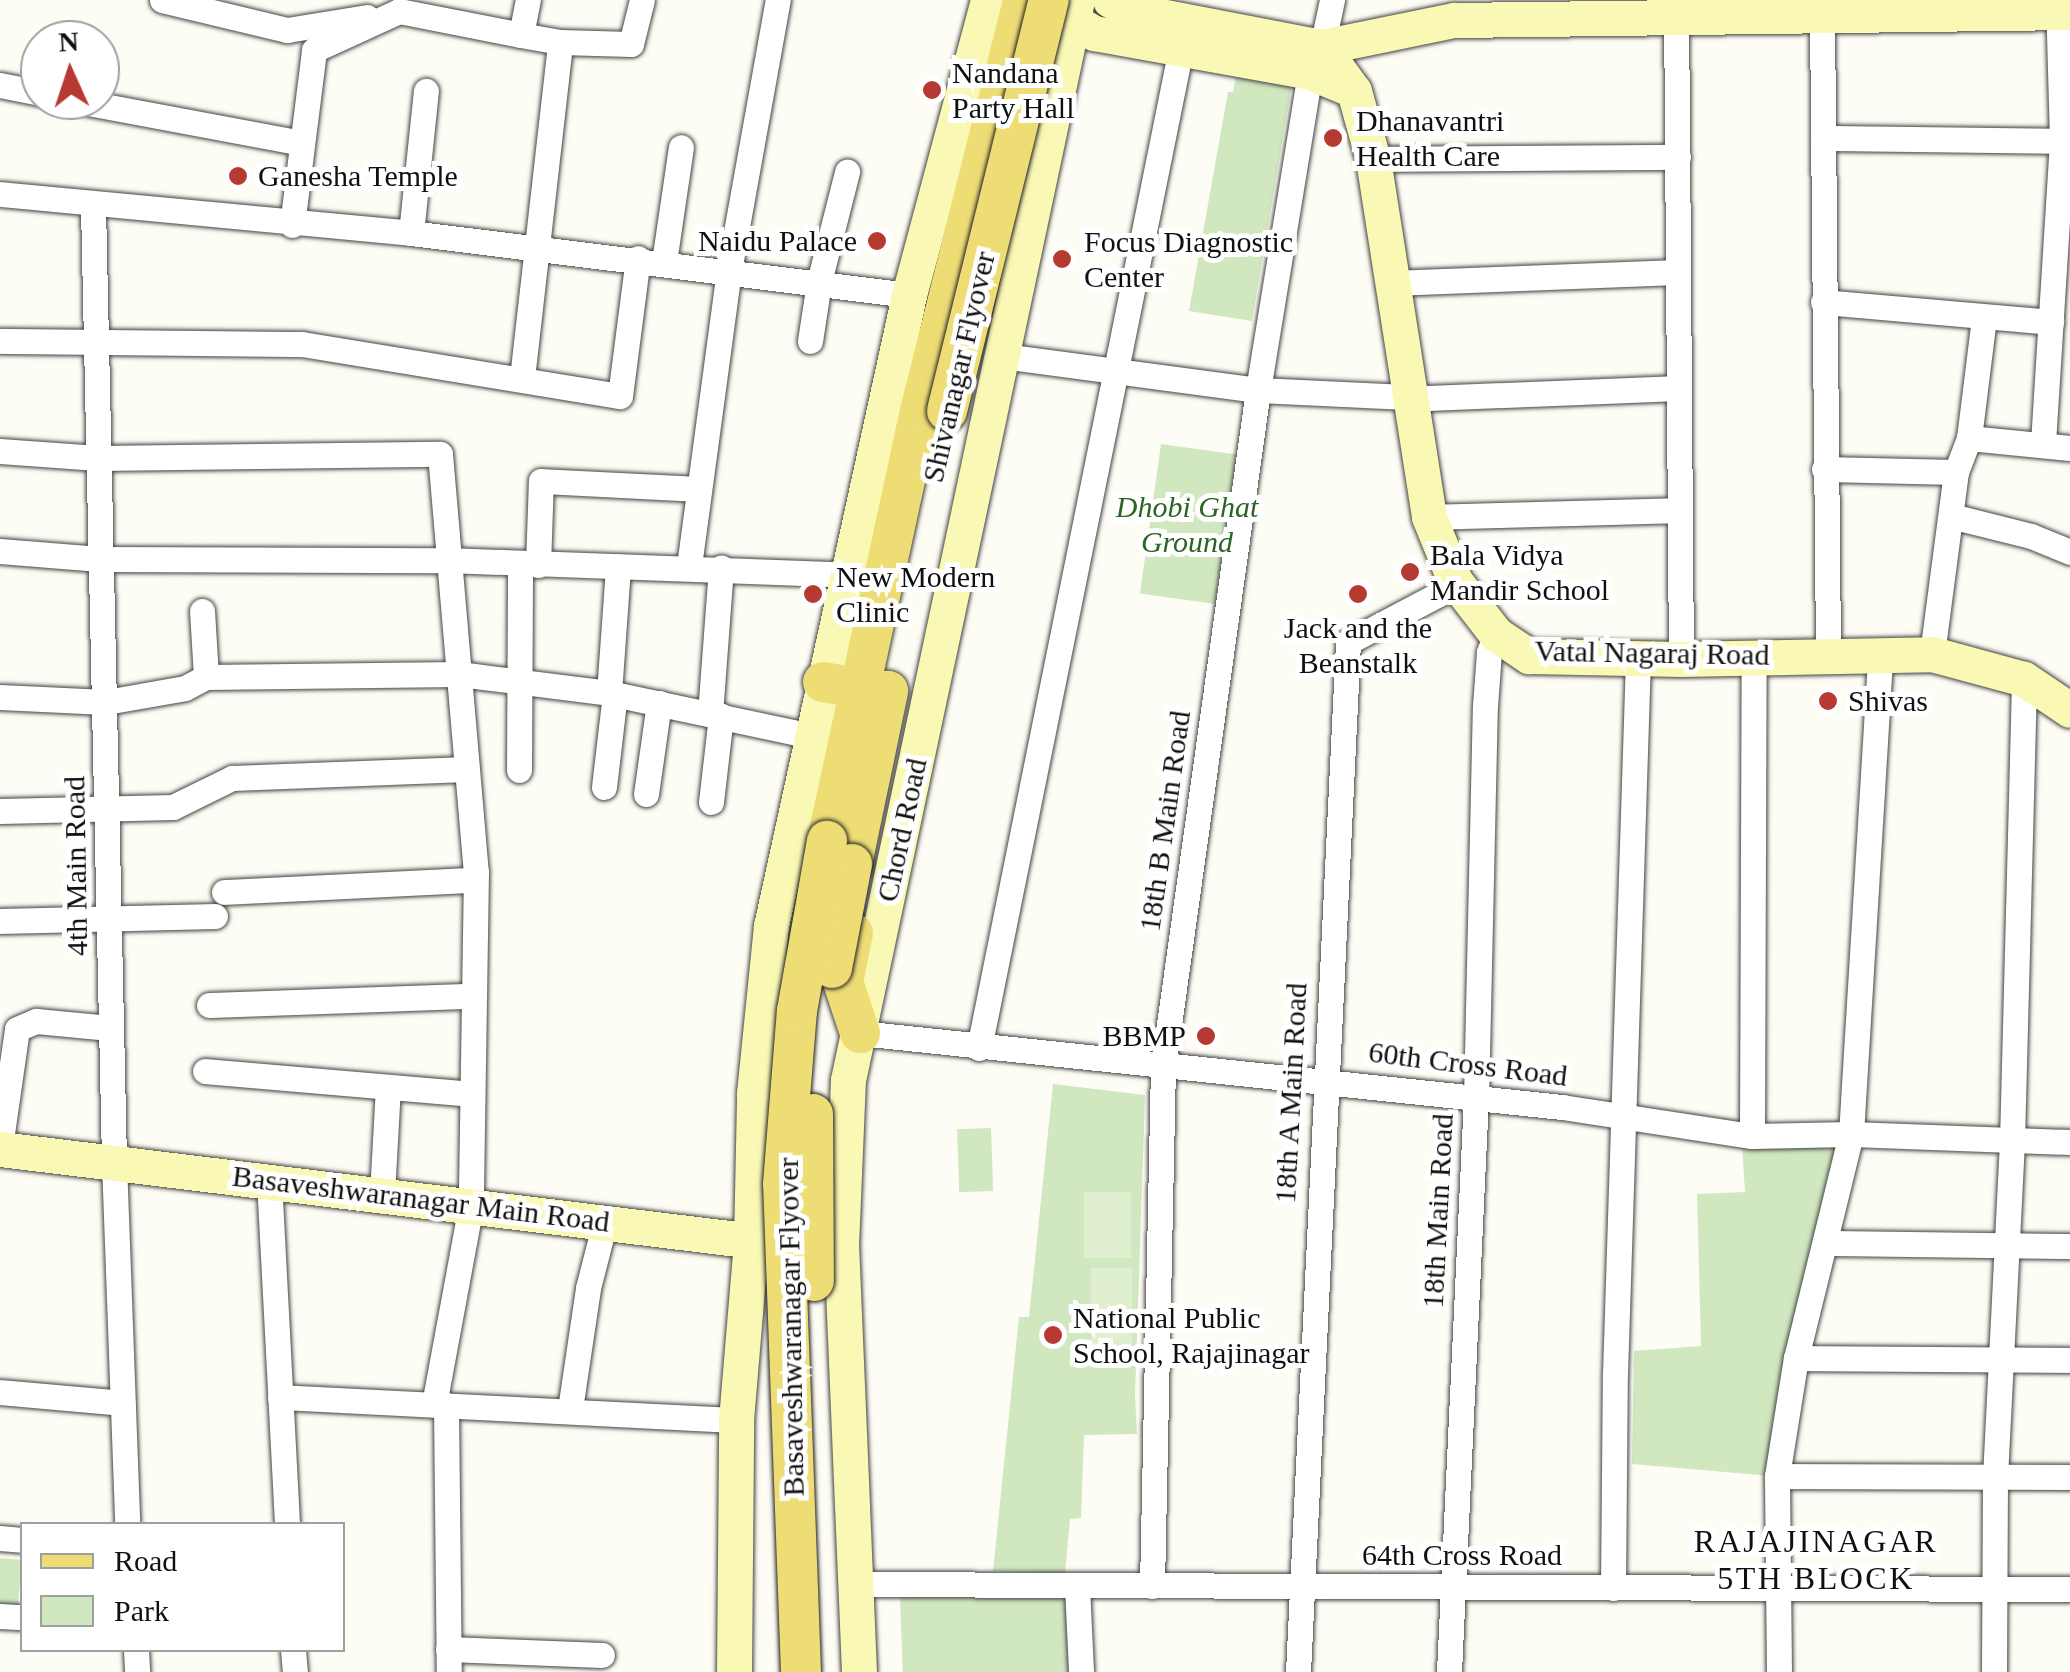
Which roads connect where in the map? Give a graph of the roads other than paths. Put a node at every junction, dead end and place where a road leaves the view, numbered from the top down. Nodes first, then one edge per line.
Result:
1 (162, 0) edge
2 (528, 0) edge
3 (642, 0) edge
4 (778, 0) edge
5 (988, 0) edge
6 (1024, 0) edge
7 (1110, 0) edge
8 (1332, 0) edge
9 (397, 6) edge
10 (1060, 6) edge
11 (1926, 7) edge
12 (1676, 8) edge
13 (2062, 8) edge
14 (1822, 15) junction
15 (521, 35) junction
16 (560, 42) junction
17 (1181, 48) junction
18 (1316, 59) junction
19 (426, 91) dead end
20 (120, 109) edge
21 (1823, 138) junction
22 (2062, 141) junction
23 (302, 143) junction
24 (680, 147) dead end
25 (1678, 158) junction
26 (1373, 159) junction
27 (847, 172) dead end
28 (0, 194) edge
29 (93, 206) junction
30 (292, 225) junction
31 (411, 233) junction
32 (2063, 235) edge
33 (540, 248) junction
34 (651, 260) junction
35 (729, 271) junction
36 (1678, 272) junction
37 (820, 282) junction
38 (1391, 283) junction
39 (909, 295) junction
40 (1823, 302) junction
41 (1984, 318) junction
42 (2052, 322) junction
43 (0, 341) edge
44 (810, 341) dead end
45 (98, 342) junction
46 (1003, 356) junction
47 (1116, 370) junction
48 (522, 378) junction
49 (1679, 388) junction
50 (1258, 390) junction
51 (1408, 397) junction
52 (934, 411) junction
53 (1970, 438) junction
54 (2043, 443) junction
55 (2070, 448) edge
56 (0, 451) edge
57 (98, 458) junction
58 (1824, 469) junction
59 (1956, 472) junction
60 (697, 490) junction
61 (1680, 510) junction
62 (1951, 516) junction
63 (1429, 517) junction
64 (0, 550) edge
65 (2070, 552) edge
66 (100, 559) junction
67 (448, 560) junction
68 (529, 565) junction
69 (618, 566) junction
70 (689, 566) junction
71 (720, 567) junction
72 (851, 575) junction
73 (1455, 581) junction
74 (202, 611) dead end
75 (1496, 634) junction
76 (1880, 652) junction
77 (1828, 654) junction
78 (1932, 654) junction
79 (1754, 658) junction
80 (1638, 659) junction
81 (1681, 660) junction
82 (460, 674) junction
83 (206, 677) junction
84 (2024, 679) junction
85 (516, 684) junction
86 (842, 685) junction
87 (612, 693) junction
88 (0, 697) edge
89 (106, 702) junction
90 (660, 703) junction
91 (2070, 710) edge
92 (716, 715) junction
93 (811, 736) junction
94 (879, 737) junction
95 (467, 769) junction
96 (518, 770) dead end
97 (604, 787) dead end
98 (646, 794) dead end
99 (711, 802) dead end
100 (0, 810) edge
101 (107, 810) junction
102 (839, 852) junction
103 (472, 880) junction
104 (110, 918) junction
105 (0, 921) edge
106 (473, 996) junction
107 (209, 1006) dead end
108 (110, 1028) junction
109 (860, 1033) junction
110 (979, 1048) junction
111 (1162, 1068) junction
112 (205, 1071) dead end
113 (1324, 1080) junction
114 (388, 1087) junction
115 (472, 1094) junction
116 (1476, 1098) junction
117 (1624, 1116) junction
118 (1851, 1134) junction
119 (1752, 1136) junction
120 (2012, 1142) junction
121 (2070, 1142) edge
122 (0, 1148) edge
123 (114, 1162) junction
124 (269, 1180) junction
125 (382, 1194) junction
126 (471, 1204) junction
127 (604, 1222) junction
128 (751, 1242) junction
129 (1825, 1243) junction
130 (2004, 1245) junction
131 (841, 1246) junction
132 (2070, 1246) edge
133 (1796, 1358) junction
134 (2002, 1360) junction
135 (2070, 1360) edge
136 (0, 1392) edge
137 (280, 1397) junction
138 (123, 1403) junction
139 (440, 1405) junction
140 (570, 1409) junction
141 (736, 1420) junction
142 (1777, 1476) junction
143 (1996, 1477) junction
144 (2070, 1477) edge
145 (127, 1522) edge
146 (286, 1522) edge
147 (854, 1584) junction
148 (1077, 1586) junction
149 (1152, 1586) junction
150 (1301, 1587) junction
151 (1452, 1587) junction
152 (1613, 1588) junction
153 (1778, 1588) junction
154 (1992, 1589) junction
155 (2070, 1589) edge
156 (602, 1655) dead end
157 (449, 1661) edge
158 (734, 1672) edge
159 (801, 1672) edge
160 (826, 1672) edge
161 (858, 1672) edge
162 (1081, 1672) edge
163 (1298, 1672) edge
164 (1449, 1672) edge
165 (1779, 1672) edge
166 (1994, 1672) edge

1 - 9 street
2 - 15 street
3 - 16 street
4 - 35 street
5 - 39 street
6 - 52 main road, Shivanagar Flyover
7 - 18 street
8 - 18 street, 18th B Main Road
9 - 15 street
9 - 23 street
10 - 17 street
10 - 46 street, Chord Road
10 - 52 main road, Shivanagar Flyover, bridge
11 - 13 street
11 - 14 street
12 - 14 street
12 - 18 street
12 - 25 street
13 - 22 street
14 - 21 street
15 - 16 street
16 - 33 street
17 - 18 street
17 - 47 street
18 - 26 street, Vatal Nagaraj Road
18 - 50 street, 18th B Main Road
19 - 31 street
20 - 23 street
21 - 22 street
21 - 40 street
22 - 32 street
23 - 30 street
24 - 34 street
25 - 26 street
25 - 36 street
26 - 38 street, Vatal Nagaraj Road
27 - 37 street
28 - 29 street
29 - 30 street
29 - 45 street, 4th Main Road
30 - 31 street
31 - 33 street
32 - 42 street
33 - 34 street
33 - 48 street
34 - 35 street
34 - 48 street
35 - 37 street
35 - 60 street
36 - 38 street
36 - 49 street
37 - 39 street
37 - 44 street
38 - 51 street, Vatal Nagaraj Road
39 - 72 street
40 - 41 street
40 - 58 street
41 - 42 street
41 - 53 street
42 - 54 street
43 - 45 street
45 - 48 street
45 - 57 street, 4th Main Road
46 - 47 street
46 - 109 street, Chord Road
47 - 50 street
47 - 110 street
49 - 51 street
49 - 61 street
50 - 51 street
50 - 111 street, 18th B Main Road
51 - 63 street, Vatal Nagaraj Road
52 - 86 main road, Shivanagar Flyover
52 - 94 main road, Shivanagar Flyover
53 - 54 street
53 - 59 street
54 - 55 street
56 - 57 street
57 - 66 street, 4th Main Road
57 - 67 street
58 - 59 street
58 - 77 street
59 - 62 street
60 - 68 street
60 - 70 street
61 - 63 street
61 - 81 street
62 - 65 street
62 - 78 street
63 - 73 street, Vatal Nagaraj Road
64 - 66 street
66 - 67 street
66 - 89 street, 4th Main Road
67 - 68 street
67 - 82 street
68 - 69 street
68 - 85 street
69 - 70 street
69 - 87 street
70 - 71 street
71 - 72 street
71 - 92 street
72 - 86 street
73 - 75 street, Vatal Nagaraj Road
73 - 113 street, 18th A Main Road
74 - 83 street
75 - 80 street, Vatal Nagaraj Road
75 - 116 street, 18th Main Road
76 - 77 street, Vatal Nagaraj Road
76 - 78 street, Vatal Nagaraj Road
76 - 118 street
77 - 79 street, Vatal Nagaraj Road
78 - 84 street, Vatal Nagaraj Road
79 - 81 street, Vatal Nagaraj Road
79 - 119 street
80 - 81 street, Vatal Nagaraj Road
80 - 117 street
82 - 83 street
82 - 85 street
82 - 95 street
83 - 89 street
84 - 91 street, Vatal Nagaraj Road
84 - 120 street
85 - 87 street
85 - 96 street
86 - 93 street
86 - 102 main road, Basaveshwaranagar Flyover
87 - 90 street
87 - 97 street
88 - 89 street
89 - 101 street, 4th Main Road
90 - 92 street
90 - 98 street
92 - 93 street
92 - 99 street
93 - 128 street
94 - 102 main road, Basaveshwaranagar Flyover
94 - 109 main road
95 - 101 street
95 - 103 street
100 - 101 street
101 - 104 street, 4th Main Road
102 - 159 main road, Basaveshwaranagar Flyover, bridge
102 - 160 main road, Basaveshwaranagar Flyover, bridge
103 - 104 street
103 - 106 street
104 - 105 street
104 - 108 street, 4th Main Road
106 - 107 street
106 - 115 street
108 - 122 street
108 - 123 street, 4th Main Road
109 - 110 street, 60th Cross Road
109 - 131 street, Chord Road
110 - 111 street, 60th Cross Road
111 - 113 street, 60th Cross Road
111 - 149 street, 18th B Main Road
112 - 114 street
113 - 116 street, 60th Cross Road
113 - 150 street, 18th A Main Road
114 - 115 street
114 - 125 street
115 - 126 street
116 - 117 street, 60th Cross Road
116 - 151 street, 18th Main Road
117 - 119 street, 60th Cross Road
117 - 152 street
118 - 119 street, 60th Cross Road
118 - 120 street, 60th Cross Road
118 - 129 street
120 - 121 street, 60th Cross Road
120 - 130 street
122 - 123 street, Basaveshwaranagar Main Road
123 - 124 street, Basaveshwaranagar Main Road
123 - 138 street, 4th Main Road
124 - 125 street, Basaveshwaranagar Main Road
124 - 137 street
125 - 126 street, Basaveshwaranagar Main Road
126 - 127 street, Basaveshwaranagar Main Road
126 - 139 street
127 - 128 street, Basaveshwaranagar Main Road
127 - 140 street
128 - 131 street, Basaveshwaranagar Main Road
128 - 141 street
129 - 130 street
129 - 133 street
130 - 132 street
130 - 134 street
131 - 147 street, Chord Road
133 - 134 street
133 - 142 street
134 - 135 street
134 - 143 street
136 - 138 street
137 - 139 street
137 - 146 street
138 - 145 street, 4th Main Road
139 - 140 street
139 - 157 street
140 - 141 street
141 - 158 street
142 - 143 street
142 - 153 street
143 - 144 street
143 - 154 street
147 - 148 street, 64th Cross Road
147 - 161 street, Chord Road
148 - 149 street, 64th Cross Road
148 - 162 street
149 - 150 street, 64th Cross Road
150 - 151 street, 64th Cross Road
150 - 163 street, 18th A Main Road
151 - 152 street, 64th Cross Road
151 - 164 street, 18th Main Road
152 - 153 street, 64th Cross Road
153 - 154 street, 64th Cross Road
153 - 165 street
154 - 155 street, 64th Cross Road
154 - 166 street
156 - 157 street

